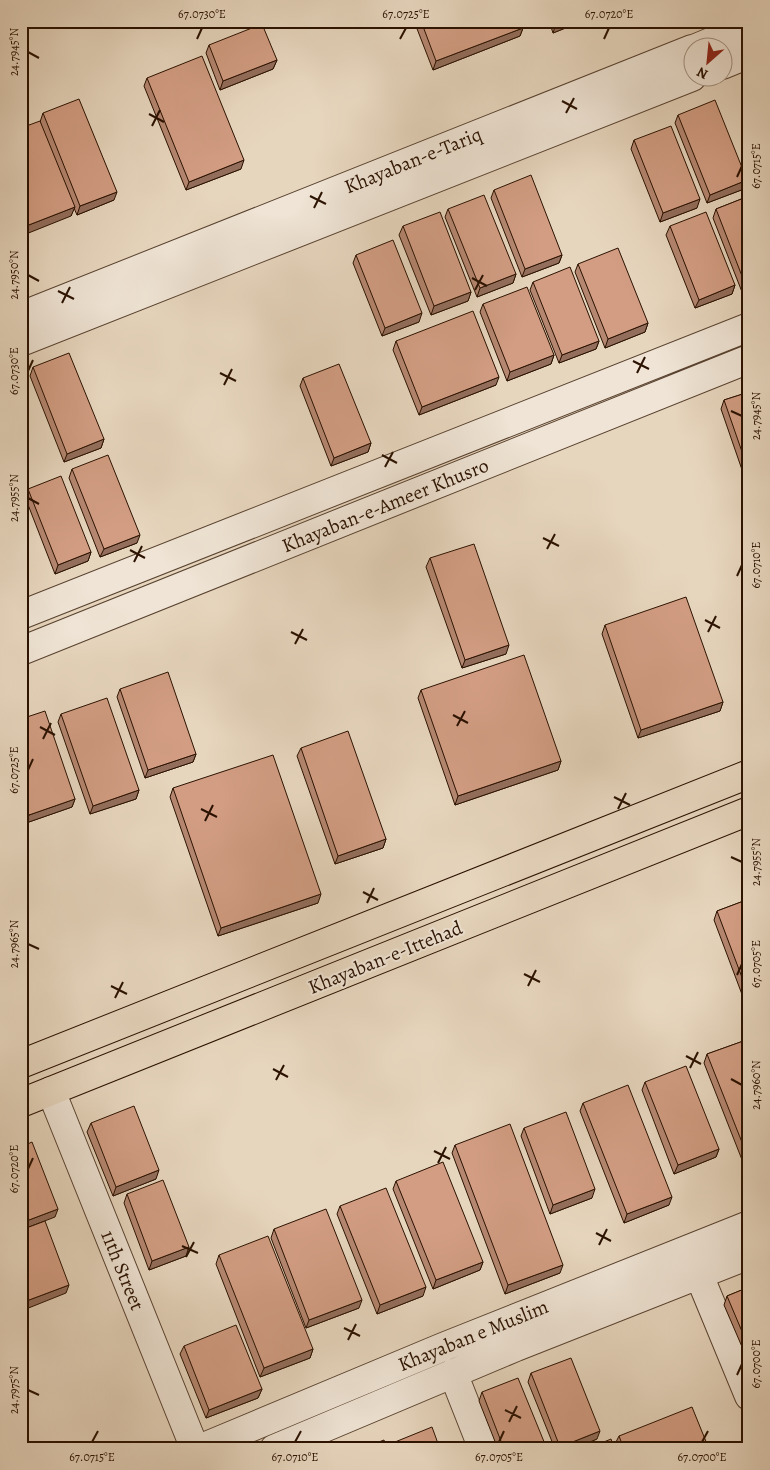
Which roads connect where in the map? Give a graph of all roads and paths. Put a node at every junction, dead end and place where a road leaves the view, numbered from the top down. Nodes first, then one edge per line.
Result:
1 (749, 26) edge
2 (719, 38) edge
3 (682, 53) edge
4 (749, 54) edge
5 (732, 61) edge
6 (682, 81) edge
7 (130, 286) junction
8 (21, 316) edge
9 (749, 327) edge
10 (21, 342) edge
11 (749, 359) edge
12 (21, 615) edge
13 (21, 651) edge
14 (749, 774) edge
15 (749, 811) edge
16 (21, 1064) edge
17 (51, 1090) junction
18 (21, 1103) edge
19 (749, 1225) edge
20 (749, 1255) edge
21 (699, 1275) junction
22 (506, 1322) junction
23 (516, 1347) junction
24 (453, 1373) junction
25 (749, 1396) edge
26 (301, 1406) junction
27 (312, 1433) junction
28 (195, 1449) edge
29 (199, 1449) edge
30 (274, 1449) edge
31 (483, 1449) edge

1 - 2 street, Khayaban-e-Tariq
3 - 7 street, Khayaban-e-Tariq
4 - 5 street
6 - 7 street, Khayaban-e-Tariq
7 - 8 street, Khayaban-e-Tariq
7 - 10 street, Khayaban-e-Tariq
9 - 12 street, Khayaban-e-Ameer Khusro
11 - 13 street, Khayaban-e-Ameer Khusro
14 - 16 main road, Khayaban-e-Ittehad
15 - 17 main road, Khayaban-e-Ittehad
17 - 18 main road, Khayaban-e-Ittehad
17 - 28 street, 11th Street
19 - 22 street, Khayaban e Muslim
20 - 21 street
21 - 23 street
21 - 25 street
22 - 23 street
22 - 26 street, Khayaban e Muslim
23 - 24 street
24 - 27 street
24 - 31 street
26 - 27 street
26 - 29 street, Khayaban e Muslim
27 - 30 street

